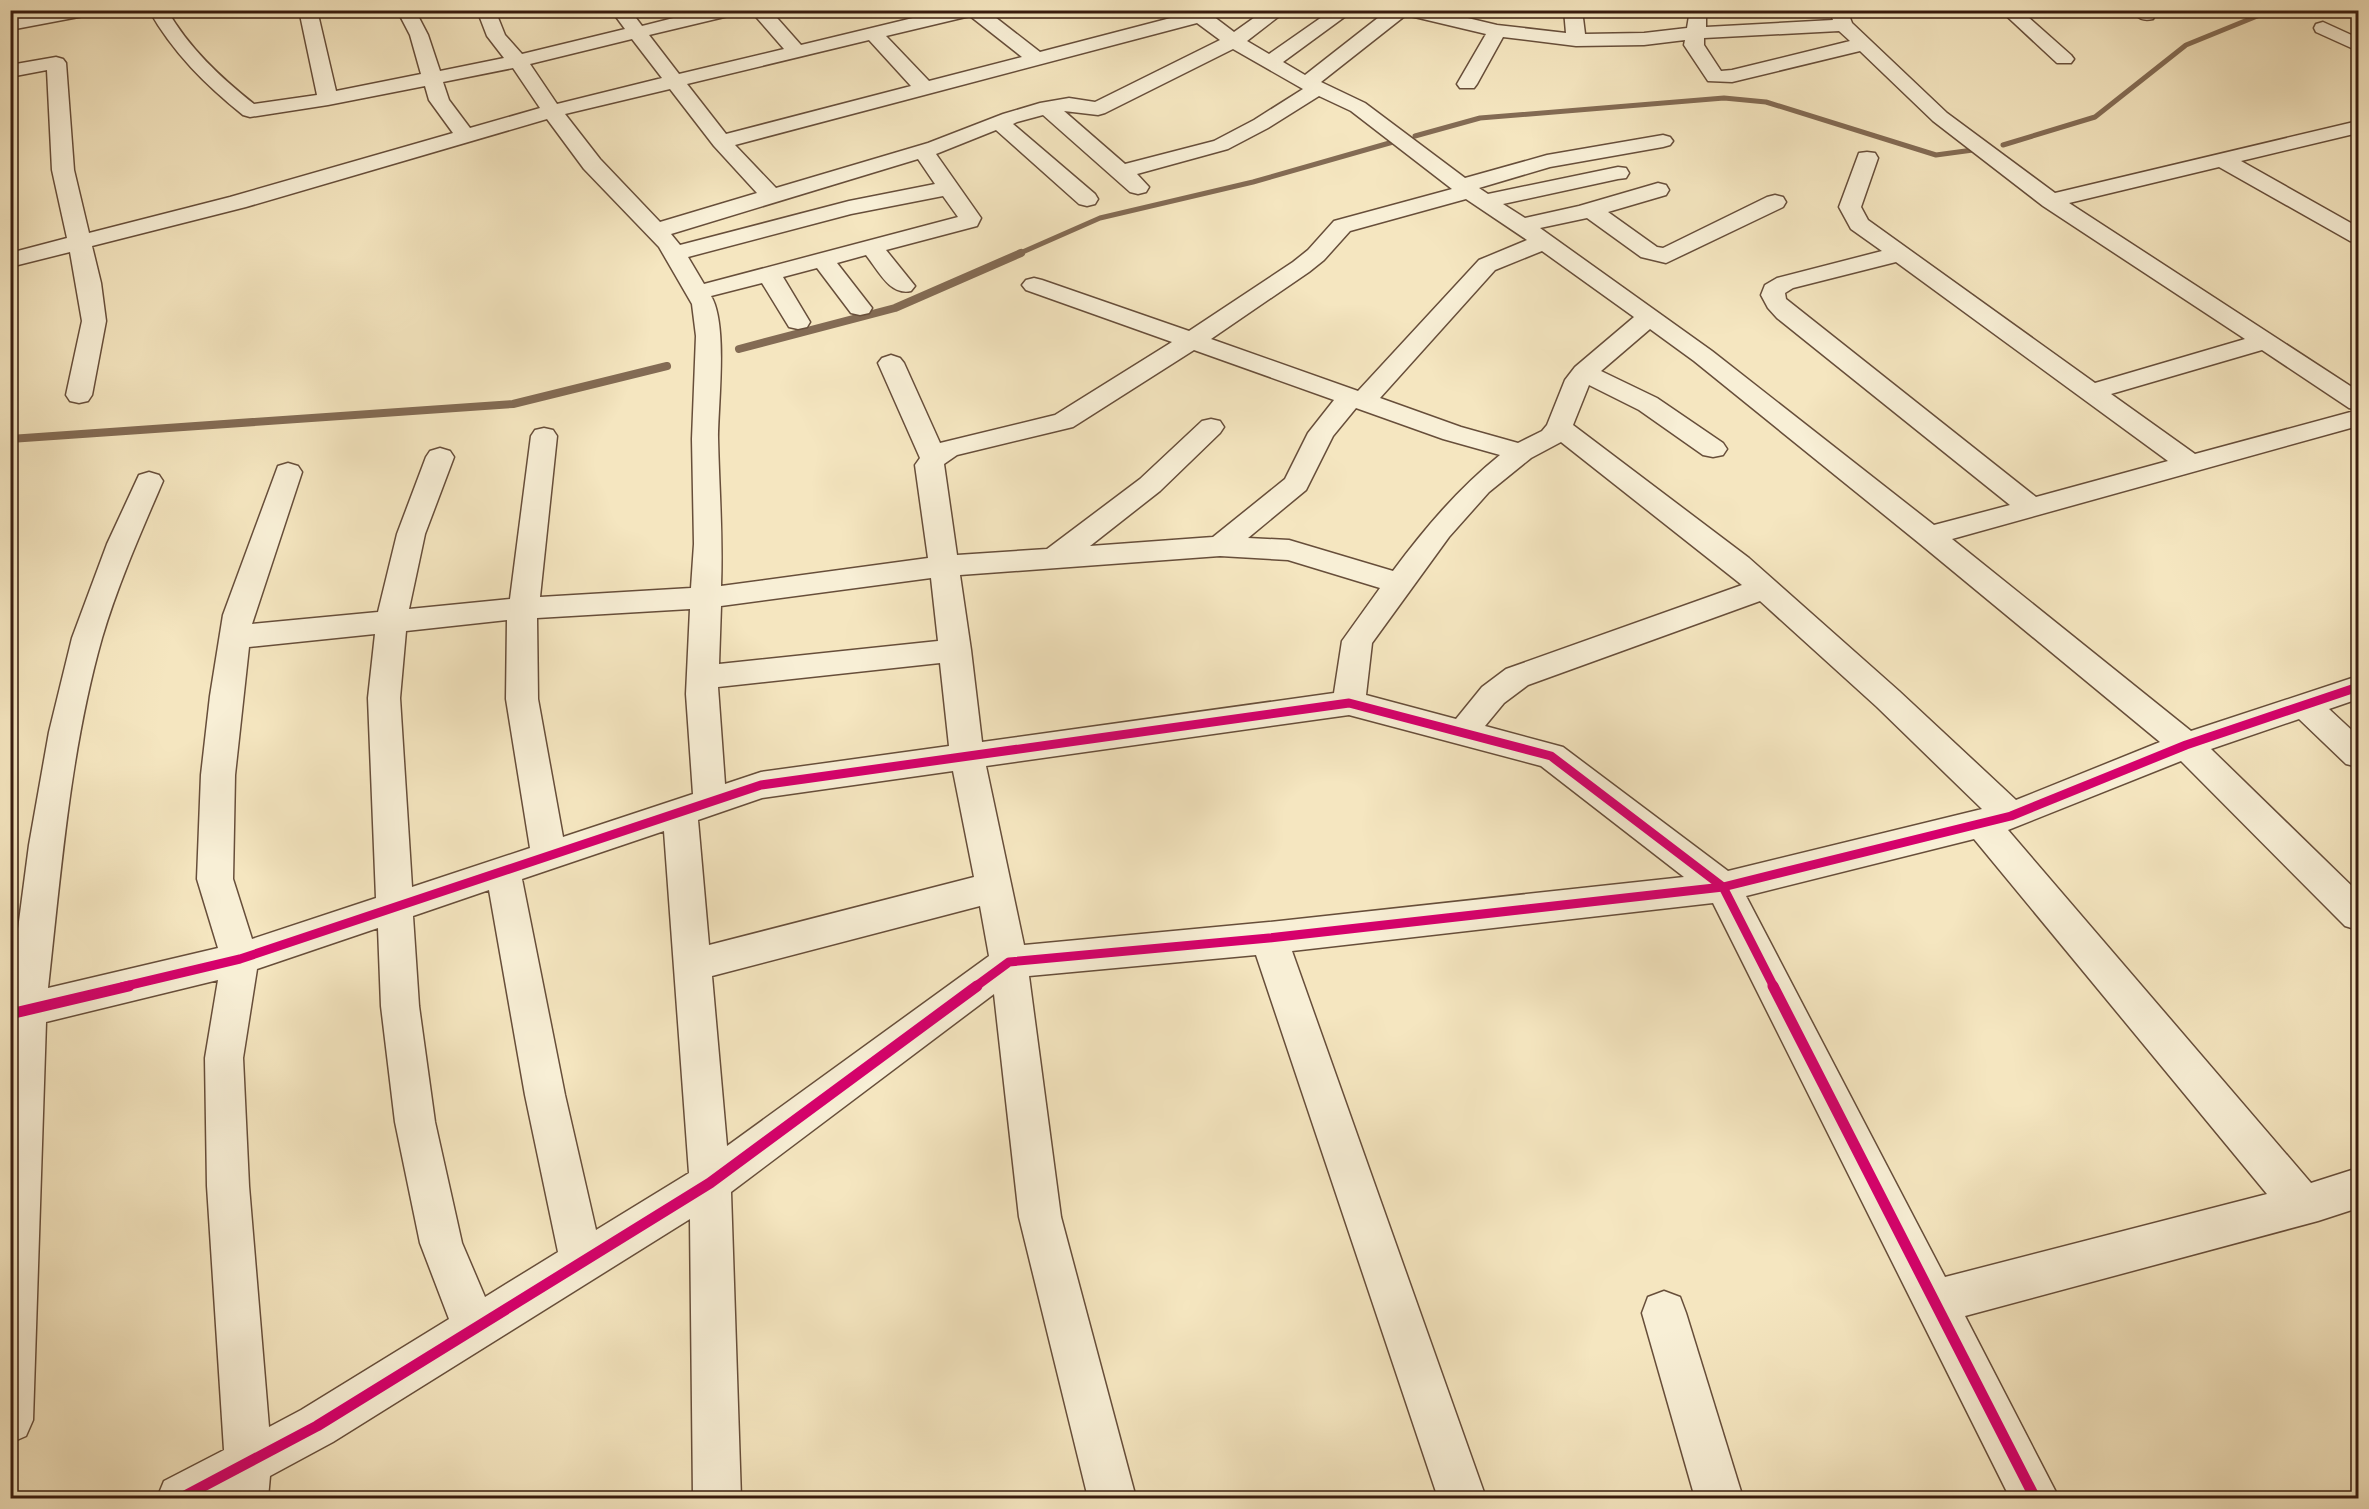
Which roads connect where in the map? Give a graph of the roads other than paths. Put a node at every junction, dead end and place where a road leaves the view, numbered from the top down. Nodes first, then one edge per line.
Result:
1 (84, 10) edge
2 (158, 10) edge
3 (308, 10) edge
4 (406, 10) edge
5 (486, 10) edge
6 (620, 10) edge
7 (730, 10) edge
8 (759, 10) edge
9 (972, 10) edge
10 (1278, 10) edge
11 (1345, 10) edge
12 (1573, 10) edge
13 (1698, 10) edge
14 (2009, 10) edge
15 (1409, 11) edge
16 (1197, 13) edge
17 (1841, 18) edge
18 (10, 24) edge
19 (2323, 28) dead end
20 (1497, 32) junction
21 (638, 33) junction
22 (1696, 33) junction
23 (873, 34) junction
24 (1576, 40) junction
25 (1234, 41) junction
26 (1863, 44) junction
27 (2358, 45) edge
28 (797, 52) junction
29 (1035, 58) junction
30 (2064, 59) dead end
31 (517, 61) junction
32 (1270, 63) junction
33 (10, 71) edge
34 (432, 77) junction
35 (673, 82) junction
36 (1467, 84) dead end
37 (1313, 85) junction
38 (924, 88) junction
39 (328, 99) junction
40 (1047, 107) junction
41 (552, 111) junction
42 (999, 122) junction
43 (2358, 127) edge
44 (2329, 134) junction
45 (465, 136) junction
46 (1663, 141) dead end
47 (721, 142) junction
48 (2358, 150) edge
49 (923, 151) junction
50 (1867, 159) dead end
51 (2223, 160) junction
52 (1121, 172) junction
53 (1618, 173) dead end
54 (949, 188) junction
55 (1139, 189) dead end
56 (1658, 190) dead end
57 (1472, 192) junction
58 (772, 196) junction
59 (1087, 199) dead end
60 (2051, 201) junction
61 (1775, 202) dead end
62 (1591, 210) junction
63 (1520, 225) junction
64 (656, 231) junction
65 (2358, 236) edge
66 (79, 242) junction
67 (1543, 242) junction
68 (871, 247) junction
69 (674, 254) junction
70 (1899, 254) junction
71 (10, 260) edge
72 (823, 260) junction
73 (769, 274) junction
74 (1035, 285) dead end
75 (903, 286) dead end
76 (697, 292) junction
77 (860, 308) dead end
78 (1649, 317) junction
79 (798, 322) dead end
80 (1191, 341) junction
81 (2266, 341) junction
82 (891, 363) dead end
83 (1584, 372) junction
84 (2090, 392) junction
85 (79, 395) dead end
86 (1357, 399) junction
87 (2358, 402) edge
88 (2358, 418) edge
89 (1211, 427) dead end
90 (1559, 428) junction
91 (544, 436) dead end
92 (1713, 449) dead end
93 (1521, 452) junction
94 (440, 457) dead end
95 (934, 458) junction
96 (2190, 464) junction
97 (288, 471) dead end
98 (149, 482) dead end
99 (2032, 508) junction
100 (1929, 536) junction
101 (1220, 546) junction
102 (1057, 556) junction
103 (944, 566) junction
104 (1401, 584) junction
105 (1764, 588) junction
106 (706, 598) junction
107 (524, 608) junction
108 (391, 621) junction
109 (235, 637) junction
110 (956, 650) junction
111 (703, 677) junction
112 (2358, 687) edge
113 (1349, 703) junction
114 (2304, 705) junction
115 (1463, 733) junction
116 (2186, 745) junction
117 (2358, 755) edge
118 (967, 756) junction
119 (695, 807) junction
120 (1997, 820) junction
121 (549, 856) junction
122 (503, 872) junction
123 (994, 887) junction
124 (1723, 887) junction
125 (394, 908) junction
126 (2358, 915) edge
127 (1269, 938) junction
128 (240, 959) junction
129 (1009, 963) junction
130 (693, 965) junction
131 (19, 1012) edge
132 (710, 1183) junction
133 (2358, 1188) edge
134 (2303, 1205) junction
135 (582, 1262) junction
136 (1935, 1302) junction
137 (1664, 1313) dead end
138 (475, 1328) junction
139 (10, 1420) edge
140 (246, 1480) edge
141 (181, 1498) edge
142 (717, 1498) edge
143 (1112, 1498) edge
144 (1462, 1498) edge
145 (1719, 1498) edge
146 (2035, 1498) edge

1 - 18 street
2 - 39 street
3 - 39 street
4 - 34 street
5 - 31 street
6 - 21 street
7 - 21 street
8 - 28 street
9 - 23 street
9 - 29 street
10 - 25 street
11 - 32 street
12 - 24 street
13 - 22 street
14 - 30 street
15 - 20 street
15 - 37 street
16 - 25 street
16 - 29 street
17 - 22 street
17 - 26 street
19 - 27 street
20 - 24 street
20 - 36 street
21 - 31 street
21 - 35 street
22 - 24 street
22 - 26 street
23 - 28 street
23 - 38 street
25 - 32 street
25 - 40 street
26 - 60 street
28 - 35 street
29 - 38 street
31 - 34 street
31 - 41 street
32 - 37 street
33 - 66 street
34 - 39 street
34 - 45 street
35 - 41 street
35 - 47 street
37 - 52 street
37 - 57 street
38 - 47 street
40 - 42 street
40 - 52 street
41 - 45 street
41 - 64 street
42 - 49 street
42 - 59 street
43 - 44 street
44 - 48 street
44 - 51 street
45 - 66 street
46 - 57 street
47 - 58 street
49 - 54 street
49 - 58 street
50 - 70 street
51 - 60 street
51 - 65 street
52 - 55 street
53 - 57 street
54 - 68 street
54 - 69 street
56 - 62 street
57 - 63 street
57 - 80 street
58 - 64 street
60 - 81 street
61 - 62 street
62 - 63 street
63 - 67 street
64 - 69 street
66 - 71 street
66 - 85 street
67 - 78 street
67 - 86 street
68 - 72 street
68 - 75 street
69 - 76 street
70 - 84 street
70 - 99 street
72 - 73 street
72 - 77 street
73 - 76 street
73 - 79 street
74 - 80 street
76 - 106 street
78 - 83 street
78 - 100 street
80 - 86 street
80 - 95 street
81 - 84 street
81 - 87 street
82 - 95 street
83 - 90 street
83 - 92 street
84 - 96 street
86 - 93 street
86 - 101 street
88 - 96 street
89 - 102 street
90 - 93 street
90 - 105 street
91 - 107 street
93 - 104 street
94 - 108 street
95 - 103 street
96 - 99 street
97 - 109 street
98 - 131 street
99 - 100 street
100 - 116 street
101 - 102 street
101 - 104 street
102 - 103 street
103 - 106 street
103 - 110 street
104 - 113 street
105 - 115 street
105 - 120 street
106 - 107 street
106 - 111 street
107 - 108 street
107 - 121 street
108 - 109 street
108 - 125 street
109 - 128 street
110 - 111 street
110 - 118 street
111 - 119 street
112 - 114 street
113 - 115 street
113 - 118 street
114 - 116 street
114 - 117 street
115 - 124 street
116 - 120 street
116 - 126 street
118 - 119 street
118 - 123 street
119 - 121 street
119 - 130 street
120 - 124 street
120 - 134 street
121 - 122 street
122 - 125 street
122 - 135 street
123 - 129 street
123 - 130 street
124 - 127 street
124 - 136 street
125 - 128 street
125 - 138 street
127 - 129 street
127 - 144 street
128 - 131 street
128 - 140 street
129 - 132 street
129 - 143 street
130 - 132 street
131 - 139 street
132 - 135 street
132 - 142 street
133 - 134 street
134 - 136 street
135 - 138 street
136 - 146 street
137 - 145 street
138 - 140 street
140 - 141 street

